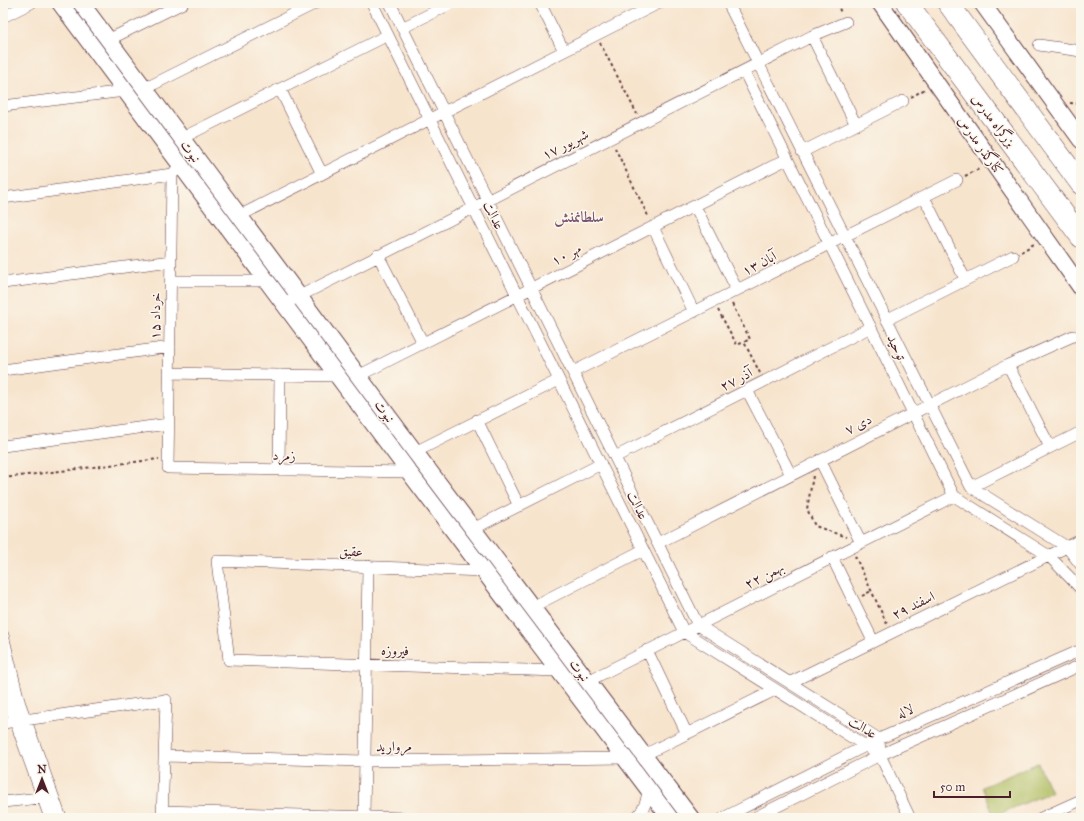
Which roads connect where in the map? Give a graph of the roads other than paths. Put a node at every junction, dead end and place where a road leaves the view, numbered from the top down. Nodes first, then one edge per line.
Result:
1 (32, 3) edge
2 (60, 3) edge
3 (80, 3) edge
4 (183, 3) edge
5 (316, 3) edge
6 (372, 3) edge
7 (390, 3) edge
8 (452, 3) edge
9 (540, 3) edge
10 (659, 3) edge
11 (728, 3) edge
12 (880, 3) edge
13 (907, 3) edge
14 (948, 3) edge
15 (982, 3) edge
16 (3, 17) edge
17 (846, 22) dead end
18 (402, 28) junction
19 (388, 35) junction
20 (812, 36) junction
21 (108, 40) junction
22 (1039, 45) dead end
23 (564, 51) junction
24 (1081, 51) edge
25 (758, 64) junction
26 (744, 71) junction
27 (144, 89) junction
28 (280, 89) junction
29 (125, 91) junction
30 (903, 101) road end
31 (3, 106) edge
32 (444, 112) junction
33 (430, 119) junction
34 (856, 125) junction
35 (182, 138) junction
36 (1081, 140) edge
37 (802, 152) junction
38 (788, 159) junction
39 (177, 170) junction
40 (322, 174) junction
41 (957, 180) road end
42 (1081, 184) edge
43 (924, 197) junction
44 (3, 198) edge
45 (488, 200) junction
46 (695, 206) junction
47 (473, 207) junction
48 (239, 216) junction
49 (653, 227) junction
50 (844, 236) junction
51 (1081, 237) edge
52 (829, 244) junction
53 (378, 256) junction
54 (1013, 256) road end
55 (171, 261) junction
56 (965, 280) junction
57 (171, 281) junction
58 (267, 281) junction
59 (3, 283) edge
60 (532, 288) junction
61 (1081, 288) edge
62 (732, 293) junction
63 (298, 295) junction
64 (517, 296) junction
65 (284, 304) junction
66 (694, 312) junction
67 (886, 320) junction
68 (871, 328) junction
69 (1073, 336) dead end
70 (423, 343) junction
71 (170, 347) junction
72 (1008, 365) junction
73 (3, 370) edge
74 (573, 372) junction
75 (169, 373) junction
76 (280, 375) junction
77 (338, 376) junction
78 (358, 376) junction
79 (559, 380) junction
80 (747, 390) junction
81 (929, 405) junction
82 (913, 413) junction
83 (477, 420) junction
84 (168, 424) junction
85 (1081, 432) edge
86 (3, 446) edge
87 (1050, 448) junction
88 (415, 452) junction
89 (615, 457) junction
90 (168, 458) joint
91 (818, 461) junction
92 (601, 464) junction
93 (279, 470) junction
94 (409, 472) junction
95 (791, 475) junction
96 (971, 487) junction
97 (954, 496) junction
98 (519, 506) junction
99 (473, 529) junction
100 (1081, 540) edge
101 (658, 543) junction
102 (861, 543) junction
103 (1066, 547) junction
104 (643, 550) junction
105 (1049, 556) junction
106 (832, 557) junction
107 (1081, 565) edge
108 (368, 566) junction
109 (484, 571) junction
110 (1081, 589) edge
111 (532, 607) junction
112 (698, 624) junction
113 (684, 632) junction
114 (3, 635) edge
115 (873, 641) junction
116 (647, 650) junction
117 (1081, 650) edge
118 (229, 660) joint
119 (366, 664) junction
120 (1081, 665) edge
121 (559, 671) junction
122 (6, 676) edge
123 (588, 681) junction
124 (791, 682) junction
125 (775, 690) junction
126 (20, 720) junction
127 (3, 723) edge
128 (687, 734) junction
129 (879, 739) junction
130 (865, 747) junction
131 (644, 755) junction
132 (880, 755) junction
133 (164, 756) junction
134 (625, 758) junction
135 (364, 761) junction
136 (648, 789) junction
137 (42, 797) junction
138 (53, 797) junction
139 (1081, 800) edge
140 (3, 802) edge
141 (162, 814) edge
142 (364, 817) edge
143 (50, 818) edge
144 (61, 818) edge
145 (407, 818) edge
146 (636, 818) edge
147 (670, 818) edge
148 (691, 818) edge
149 (723, 818) edge
150 (754, 818) edge
151 (910, 818) edge
152 (1041, 818) edge

1 - 16 street
2 - 29 street, نبوت
3 - 21 street, نبوت
4 - 21 street
5 - 27 street
6 - 19 street, عدالت
7 - 18 street, عدالت
8 - 18 street
9 - 23 street
10 - 23 street
11 - 25 street, توحید
12 - 61 street, کنارگذر مدرس
13 - 51 highway, بزرگراه مدرس
14 - 42 highway
15 - 36 street
17 - 20 street, ۱۷ شهریور
18 - 32 street, عدالت
19 - 28 street
19 - 33 street, عدالت
20 - 25 street, ۱۷ شهریور
20 - 34 street
21 - 27 street, نبوت
22 - 24 street
23 - 32 street
25 - 26 street, ۱۷ شهریور
25 - 37 street, توحید
26 - 38 street, توحید
26 - 45 street, ۱۷ شهریور
27 - 35 street, نبوت
28 - 35 street
28 - 40 street
29 - 31 street
29 - 39 street, نبوت
30 - 34 street
32 - 33 street
32 - 45 street, عدالت
33 - 40 street
33 - 47 street, عدالت
34 - 37 street
35 - 48 street, نبوت
37 - 50 street, توحید
38 - 46 street, ۱۰ مهر
38 - 52 street, توحید
39 - 44 street
39 - 55 street, ۱۵ خرداد
39 - 58 street, نبوت
40 - 48 street
41 - 43 street, ۱۳ آبان
43 - 50 street, ۱۳ آبان
43 - 56 street
45 - 47 street, ۱۷ شهریور
45 - 60 street, عدالت
46 - 49 street, ۱۰ مهر
46 - 62 street
47 - 53 street, ۱۷ شهریور
47 - 64 street, عدالت
48 - 63 street, نبوت
49 - 60 street, ۱۰ مهر
49 - 66 street
50 - 52 street, ۱۳ آبان
50 - 67 street, توحید
52 - 62 street, ۱۳ آبان
52 - 68 street, توحید
53 - 63 street, ۱۷ شهریور
53 - 70 street
54 - 56 street
55 - 57 street, ۱۵ خرداد
55 - 59 street
56 - 67 street
57 - 58 street
57 - 71 street, ۱۵ خرداد
58 - 65 street, نبوت
60 - 64 street, ۱۰ مهر
60 - 74 street, عدالت
62 - 66 street, ۱۳ آبان
63 - 65 street, ۱۷ شهریور
63 - 78 street, نبوت
64 - 70 street, ۱۰ مهر
64 - 79 street, عدالت
65 - 77 street, نبوت
66 - 74 street, ۱۳ آبان
67 - 81 street, توحید
68 - 80 street, ۲۷ آذر
68 - 82 street, توحید
69 - 72 street, ۷ دی
70 - 78 street, ۱۰ مهر
71 - 73 street
71 - 75 street, ۱۵ خرداد
72 - 81 street, ۷ دی
72 - 87 street
74 - 89 street, عدالت
75 - 76 street
75 - 84 street, ۱۵ خرداد
76 - 77 street
76 - 93 street
77 - 94 street, نبوت
78 - 88 street, نبوت
79 - 83 street
79 - 92 street, عدالت
80 - 89 street, ۲۷ آذر
80 - 95 street
81 - 82 street, ۷ دی
81 - 96 street, توحید
82 - 91 street, ۷ دی
82 - 97 street, توحید
83 - 88 street
83 - 98 street
84 - 86 street
84 - 90 street, ۱۵ خرداد
85 - 87 street
87 - 96 street
88 - 99 street, نبوت
89 - 101 street, عدالت
90 - 93 street, زمرد
91 - 95 street, ۷ دی
91 - 102 street
92 - 98 street
92 - 104 street, عدالت
93 - 94 street, زمرد
94 - 109 street, نبوت
95 - 101 street, ۷ دی
96 - 103 street
97 - 102 street, ۲۲ بهمن
97 - 105 street
98 - 99 street
99 - 111 street, نبوت
100 - 103 street
101 - 112 street, عدالت
102 - 106 street, ۲۲ بهمن
103 - 105 street, ۲۹ اسفند
103 - 107 street
104 - 111 street
104 - 113 street, عدالت
105 - 110 street
105 - 115 street, ۲۹ اسفند
106 - 112 street, ۲۲ بهمن
106 - 115 street
108 - 109 street, عقیق
108 - 118 street, عقیق
108 - 119 street
109 - 121 street, نبوت
111 - 123 street, نبوت
112 - 113 street, ۲۲ بهمن
112 - 124 street, عدالت
113 - 116 street, ۲۲ بهمن
113 - 125 street, عدالت
114 - 122 street
115 - 124 street, ۲۹ اسفند
116 - 123 street, ۲۲ بهمن
116 - 128 street
117 - 129 street, لاله
118 - 119 street, فیروزه
119 - 121 street, فیروزه
119 - 135 street
120 - 132 street
121 - 134 street, نبوت
122 - 126 street
123 - 131 street, نبوت
124 - 129 street, عدالت
125 - 128 street
125 - 130 street, عدالت
126 - 127 street
126 - 133 street
126 - 137 street
126 - 138 street
128 - 131 street
129 - 130 street, لاله
129 - 132 street, عدالت
130 - 132 street, عدالت
130 - 149 street, لاله
131 - 148 street, نبوت
132 - 150 street
132 - 151 street
133 - 135 street, مروارید
133 - 141 street
134 - 135 street, مروارید
134 - 136 street, نبوت
135 - 142 street
136 - 146 street
136 - 147 street, نبوت
137 - 138 street
137 - 140 street
137 - 143 street
138 - 144 street
139 - 152 street
141 - 142 street
142 - 145 street

